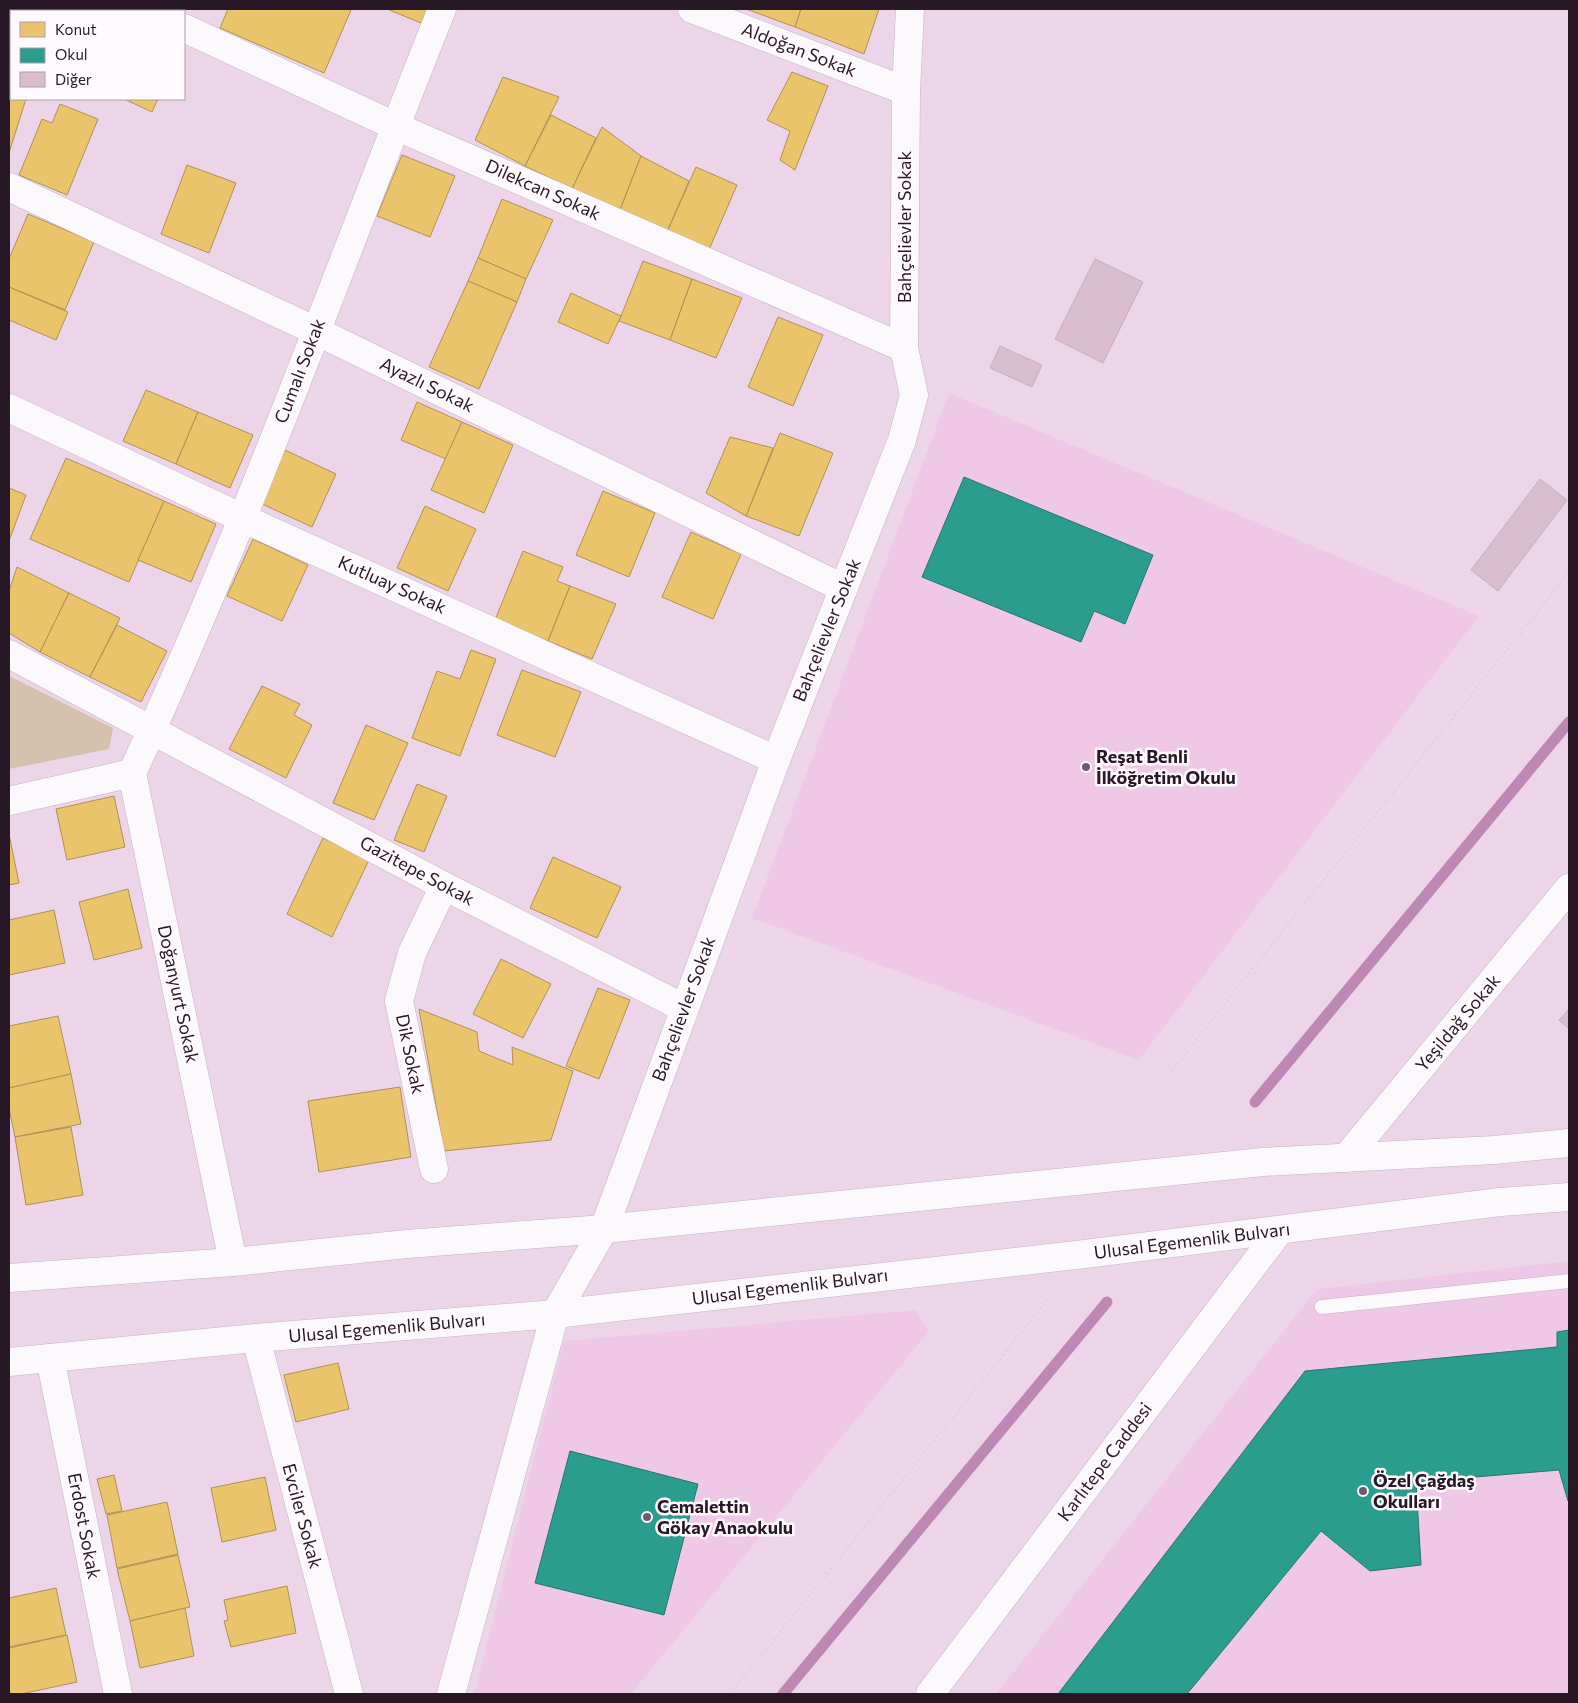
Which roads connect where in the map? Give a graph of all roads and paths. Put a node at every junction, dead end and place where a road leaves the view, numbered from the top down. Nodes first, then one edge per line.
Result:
1 (442, 9) edge
2 (692, 9) edge
3 (910, 9) edge
4 (185, 28) edge
5 (906, 91) junction
6 (395, 126) junction
7 (9, 187) edge
8 (316, 331) junction
9 (904, 348) junction
10 (9, 408) edge
11 (242, 518) junction
12 (1569, 572) edge
13 (843, 588) junction
14 (9, 654) edge
15 (152, 730) junction
16 (776, 760) junction
17 (132, 773) junction
18 (9, 801) edge
19 (444, 886) junction
20 (1569, 888) edge
21 (684, 1008) junction
22 (1168, 1075) dead end
23 (1569, 1143) edge
24 (1346, 1158) junction
25 (434, 1169) dead end
26 (1569, 1197) edge
27 (604, 1229) junction
28 (1280, 1230) junction
29 (1085, 1254) junction
30 (233, 1262) junction
31 (9, 1278) edge
32 (1569, 1280) edge
33 (1322, 1307) dead end
34 (555, 1314) junction
35 (256, 1338) junction
36 (50, 1358) junction
37 (9, 1362) edge
38 (118, 1694) edge
39 (349, 1694) edge
40 (450, 1694) edge
41 (730, 1694) edge
42 (930, 1694) edge

1 - 6 street, Cumalı Sokak
2 - 5 street, Aldoğan Sokak
3 - 5 street, Bahçelievler Sokak
4 - 6 street, Dilekcan Sokak
5 - 9 street, Bahçelievler Sokak
6 - 8 street, Cumalı Sokak
6 - 9 street, Dilekcan Sokak
7 - 8 street, Ayazlı Sokak
8 - 11 street, Cumalı Sokak
8 - 13 street, Ayazlı Sokak
9 - 13 street, Bahçelievler Sokak
10 - 11 street, Kutluay Sokak
11 - 15 street, Cumalı Sokak
11 - 16 street, Kutluay Sokak
12 - 22 path
13 - 16 street, Bahçelievler Sokak
14 - 15 street, Gazitepe Sokak
15 - 17 street
15 - 19 street, Gazitepe Sokak
16 - 21 street, Bahçelievler Sokak
17 - 18 street
17 - 30 street, Doğanyurt Sokak
19 - 21 street, Gazitepe Sokak
19 - 25 street, Dik Sokak
20 - 24 street, Yeşildağ Sokak
21 - 27 street, Bahçelievler Sokak
23 - 24 street
24 - 27 street
26 - 28 street, Ulusal Egemenlik Bulvarı
27 - 30 street
27 - 34 street, Bahçelievler Sokak
28 - 29 street, Ulusal Egemenlik Bulvarı
28 - 42 street, Karlıtepe Caddesi
29 - 34 street, Ulusal Egemenlik Bulvarı
29 - 41 path
30 - 31 street
32 - 33 lane
34 - 35 street, Ulusal Egemenlik Bulvarı
34 - 40 street, Bahçelievler Sokak
35 - 36 street, Ulusal Egemenlik Bulvarı
35 - 39 street, Evciler Sokak
36 - 37 street, Ulusal Egemenlik Bulvarı
36 - 38 street, Erdost Sokak

